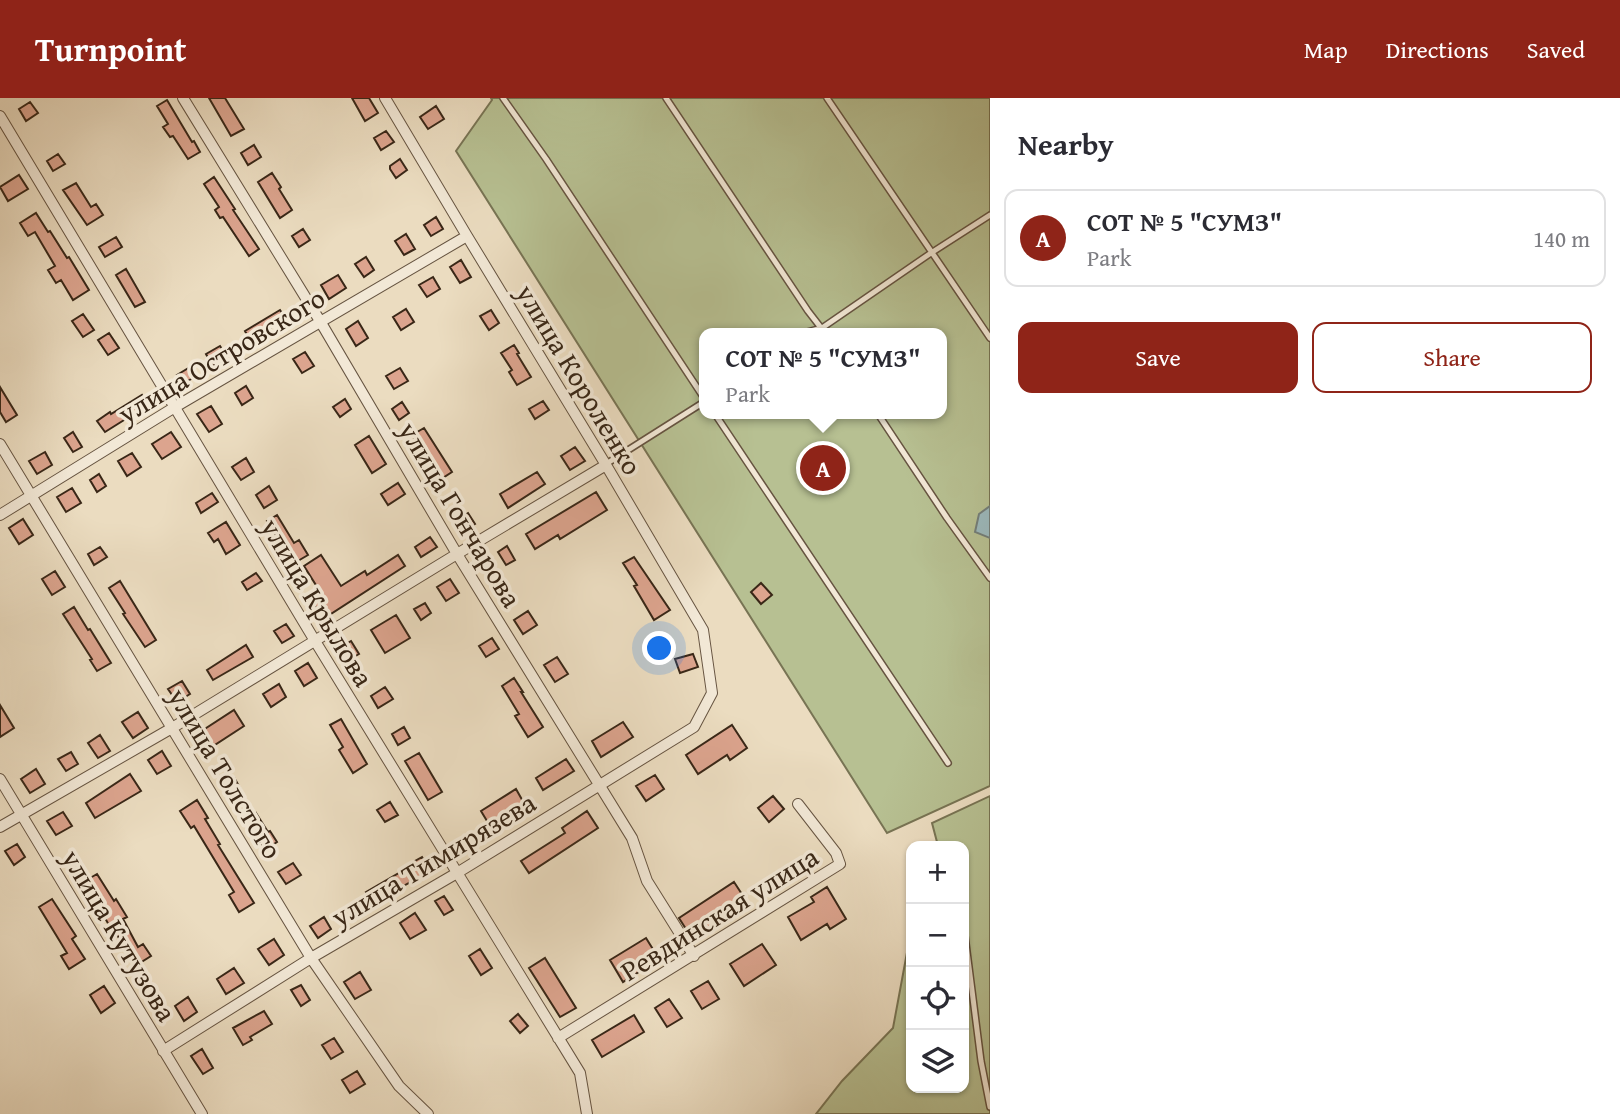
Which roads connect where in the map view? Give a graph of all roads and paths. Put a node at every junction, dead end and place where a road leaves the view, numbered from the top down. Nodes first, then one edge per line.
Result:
1 (183, 98) edge
2 (385, 98) edge
3 (503, 98) edge
4 (666, 98) edge
5 (827, 98) edge
6 (0, 116) edge
7 (990, 215) edge
8 (467, 236) junction
9 (931, 253) junction
10 (320, 321) junction
11 (822, 328) edge
12 (827, 328) edge
13 (990, 338) edge
14 (699, 392) edge
15 (699, 403) edge
16 (175, 407) junction
17 (718, 419) edge
18 (881, 419) edge
19 (0, 444) edge
20 (606, 465) junction
21 (32, 496) junction
22 (0, 515) edge
23 (457, 554) junction
24 (990, 578) edge
25 (315, 641) junction
26 (712, 693) joint
27 (172, 729) junction
28 (948, 763) dead end
29 (0, 779) edge
30 (600, 784) junction
31 (798, 804) dead end
32 (21, 814) junction
33 (0, 827) edge
34 (457, 873) junction
35 (694, 956) junction
36 (311, 958) junction
37 (969, 967) edge
38 (558, 1038) junction
39 (163, 1051) junction
40 (990, 1107) edge
41 (584, 1113) edge
42 (202, 1114) edge
43 (428, 1114) edge

1 - 10 street, улица Гончарова
2 - 8 street, улица Короленко
3 - 14 lane
4 - 11 lane
5 - 9 lane
6 - 16 street, улица Крылова
7 - 9 lane
8 - 10 street, улица Островского
8 - 20 street, улица Короленко
9 - 12 lane
9 - 13 lane
10 - 16 street, улица Островского
10 - 23 street, улица Гончарова
15 - 20 lane
16 - 21 street, улица Островского
16 - 25 street, улица Крылова
17 - 28 lane
18 - 24 lane
19 - 21 street, улица Толстого
20 - 23 street
20 - 26 street, улица Короленко
21 - 22 street, улица Островского
21 - 27 street, улица Толстого
23 - 25 street
23 - 30 street, улица Гончарова
25 - 27 street
25 - 34 street, улица Крылова
26 - 30 street, улица Тимирязева
27 - 32 street
27 - 36 street, улица Толстого
29 - 32 street, улица Кутузова
30 - 34 street, улица Тимирязева
30 - 35 street, улица Гончарова
31 - 35 street, Ревдинская улица
32 - 33 street
32 - 39 street, улица Кутузова
34 - 36 street, улица Тимирязева
34 - 38 street, улица Крылова
35 - 38 street, Ревдинская улица
36 - 39 street, улица Тимирязева
36 - 43 street, улица Толстого
37 - 40 lane
38 - 41 street, улица Крылова
39 - 42 street, улица Кутузова

